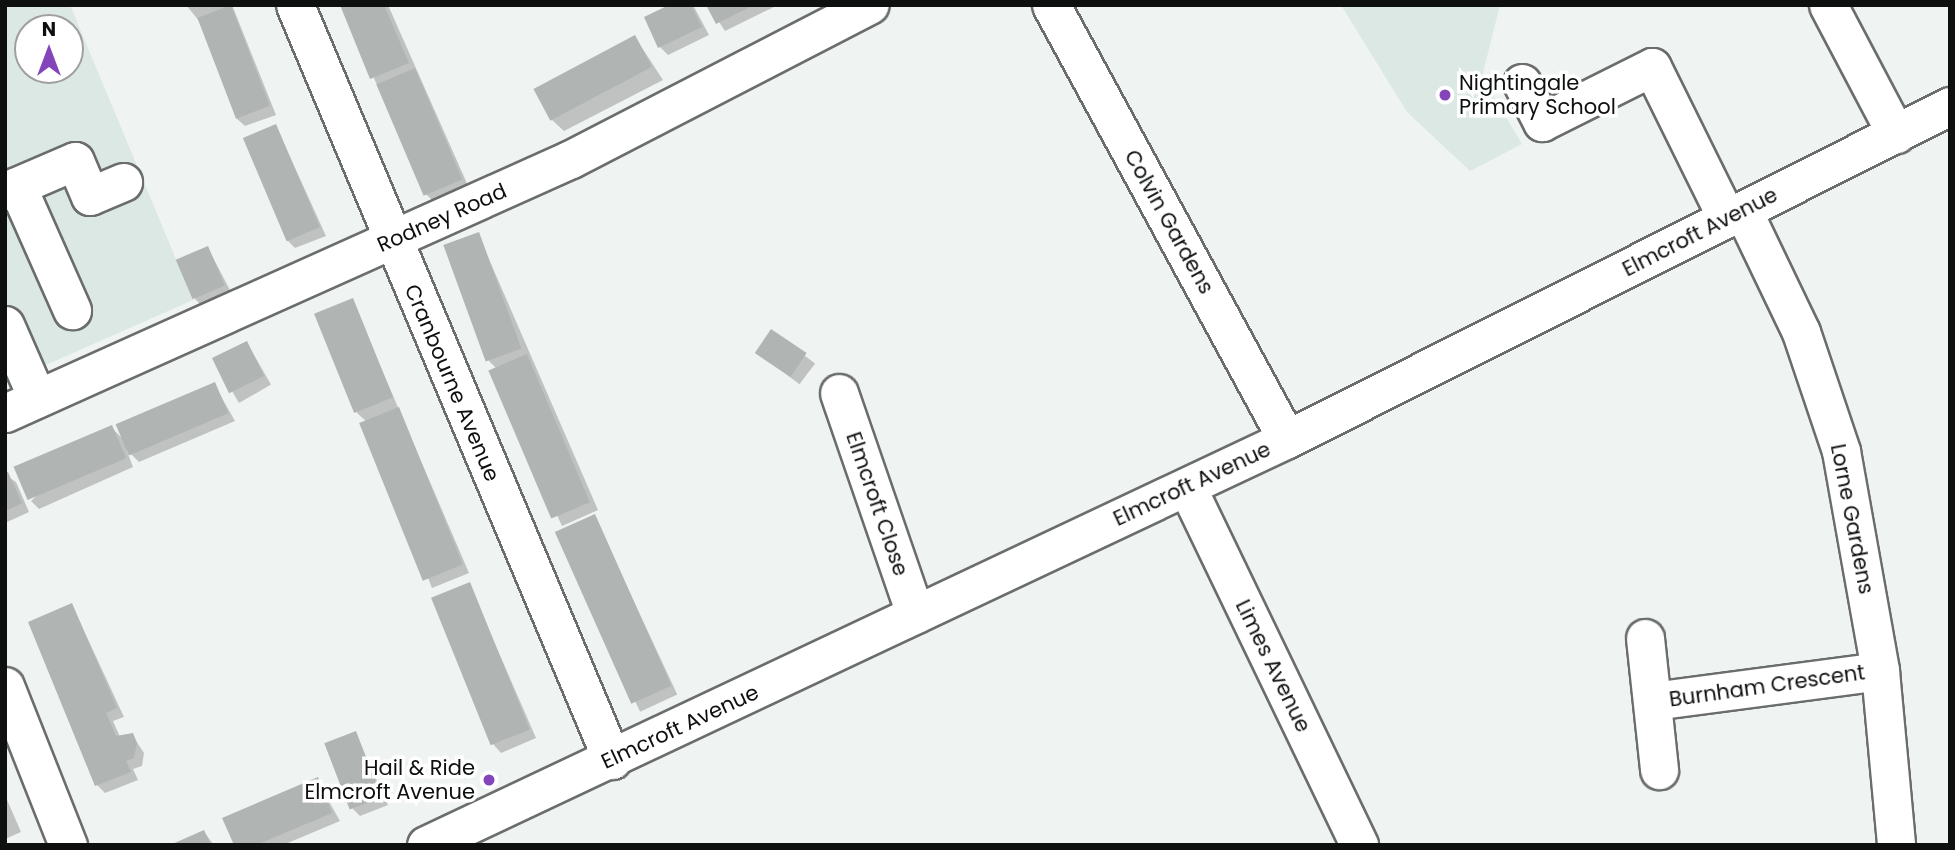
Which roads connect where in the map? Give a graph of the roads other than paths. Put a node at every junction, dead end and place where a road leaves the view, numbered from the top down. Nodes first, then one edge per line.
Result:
1 (295, 5) edge
2 (870, 5) edge
3 (1051, 5) edge
4 (1828, 5) edge
5 (1522, 83) dead end
6 (1950, 106) edge
7 (1896, 134) junction
8 (123, 182) dead end
9 (11, 188) edge
10 (1735, 215) junction
11 (391, 240) junction
12 (72, 310) dead end
13 (5, 325) edge
14 (839, 393) dead end
15 (21, 406) edge
16 (1287, 439) junction
17 (1187, 487) junction
18 (915, 614) junction
19 (1645, 638) dead end
20 (1880, 671) junction
21 (5, 686) edge
22 (1653, 701) junction
23 (612, 760) junction
24 (1659, 770) dead end
25 (68, 845) edge
26 (426, 845) edge
27 (1359, 845) edge
28 (1896, 845) edge

1 - 11 street, Cranbourne Avenue
2 - 11 street, Rodney Road
3 - 16 street, Colvin Gardens
4 - 7 street
5 - 10 street, Lorne Gardens
6 - 7 street, Elmcroft Avenue
7 - 10 street, Elmcroft Avenue
8 - 9 street
9 - 12 street
10 - 16 street, Elmcroft Avenue
10 - 20 street, Lorne Gardens
11 - 15 street, Rodney Road
11 - 23 street, Cranbourne Avenue
13 - 15 street
14 - 18 street, Elmcroft Close
16 - 17 street, Elmcroft Avenue
17 - 18 street, Elmcroft Avenue
17 - 27 street, Limes Avenue
18 - 23 street, Elmcroft Avenue
19 - 22 street, Burnham Crescent
20 - 22 street, Burnham Crescent
20 - 28 street, Lorne Gardens
21 - 25 street
22 - 24 street, Burnham Crescent
23 - 26 street, Elmcroft Avenue

